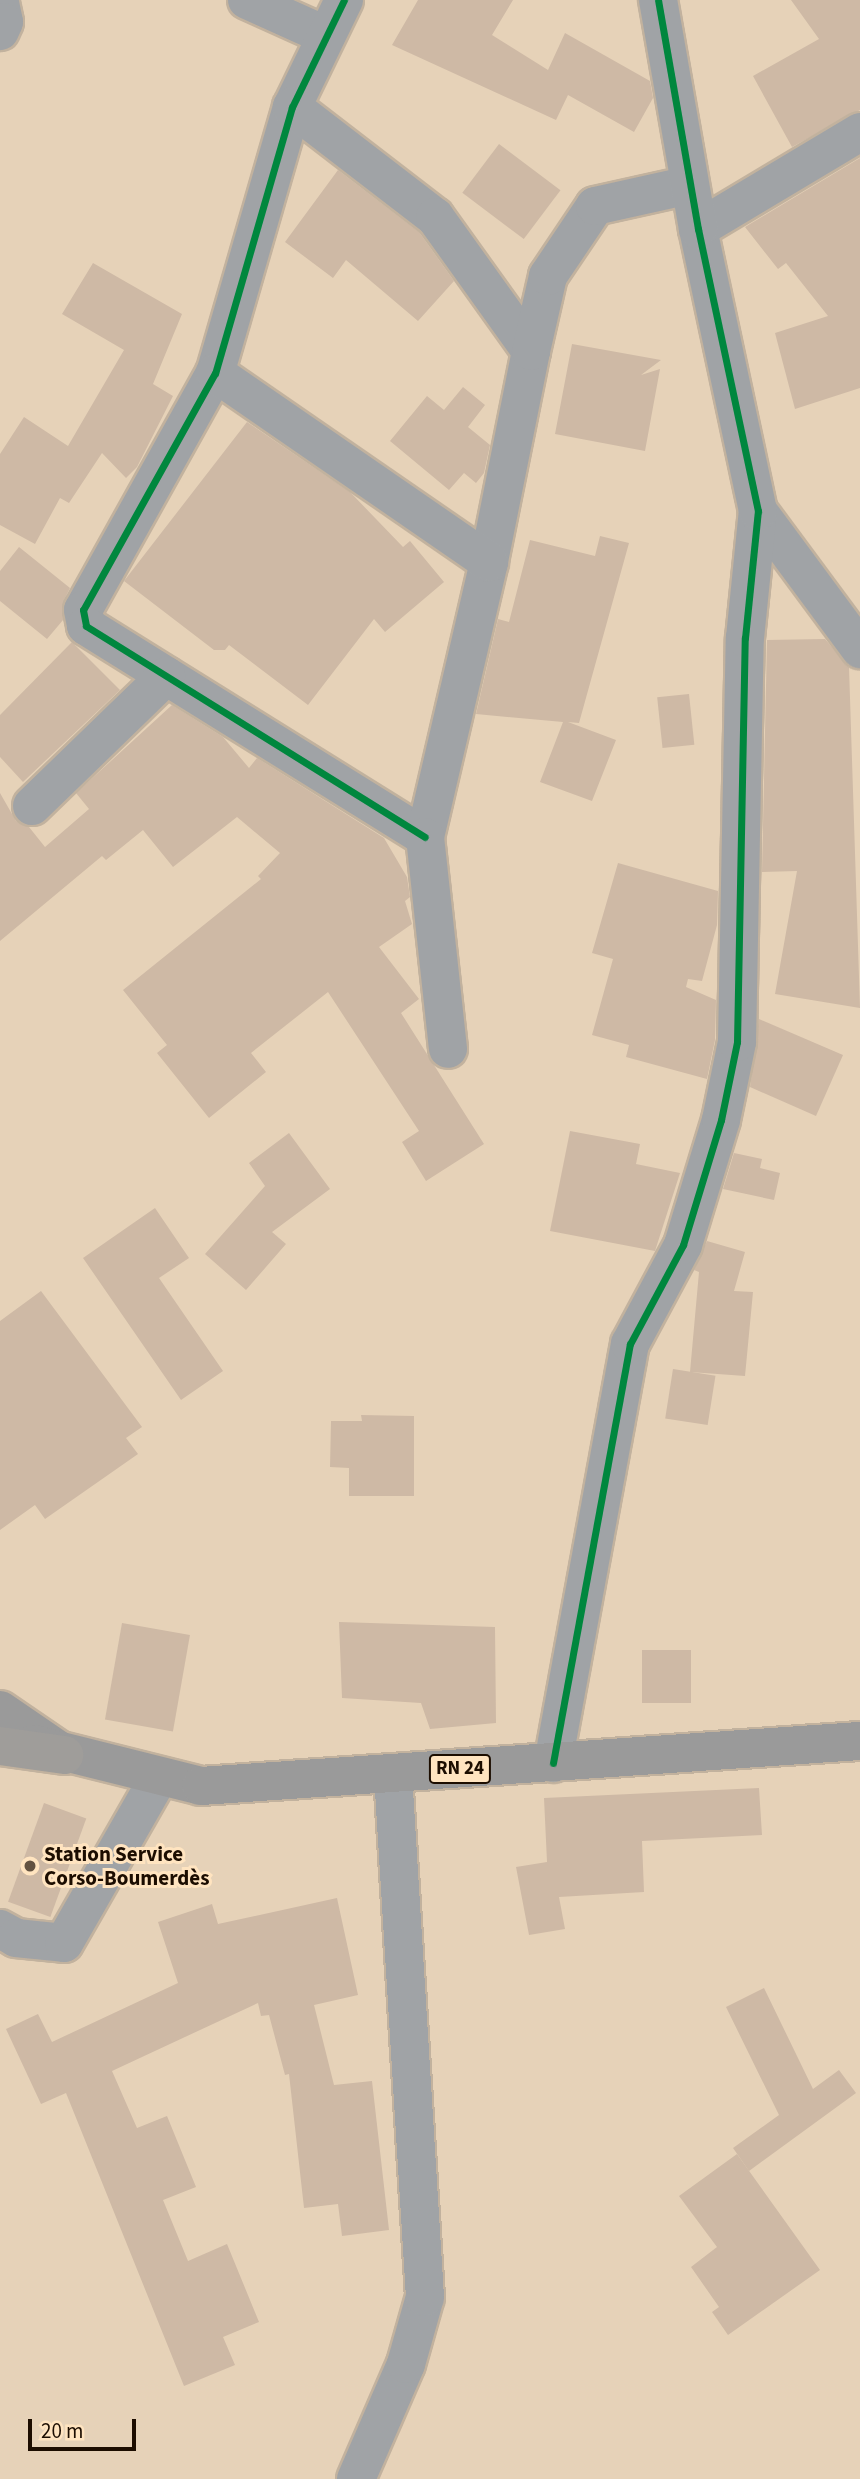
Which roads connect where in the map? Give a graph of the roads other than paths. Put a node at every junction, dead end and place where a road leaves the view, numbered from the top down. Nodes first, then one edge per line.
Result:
1 (247, 0) edge
2 (344, 0) edge
3 (658, 0) edge
4 (0, 3) edge
5 (0, 31) edge
6 (325, 35) junction
7 (292, 107) junction
8 (860, 132) edge
9 (690, 185) junction
10 (698, 229) junction
11 (531, 351) junction
12 (215, 373) junction
13 (758, 512) junction
14 (489, 562) junction
15 (860, 649) edge
16 (166, 676) junction
17 (32, 806) dead end
18 (425, 837) junction
19 (448, 1049) dead end
20 (0, 1710) edge
21 (0, 1732) edge
22 (860, 1741) edge
23 (0, 1746) edge
24 (64, 1755) junction
25 (553, 1763) junction
26 (393, 1774) junction
27 (159, 1777) junction
28 (0, 1929) edge
29 (356, 2479) edge

1 - 6 street
2 - 6 street
3 - 9 street
4 - 5 street
6 - 7 street
7 - 11 street
7 - 12 street
8 - 10 street
9 - 10 street
9 - 11 street
10 - 13 street
11 - 14 street
12 - 14 street
12 - 16 street
13 - 15 street
13 - 25 street
14 - 18 street
16 - 17 street
16 - 18 street
18 - 19 street
20 - 24 main road
21 - 24 main road
22 - 25 main road, RN 24
23 - 24 highway
24 - 27 main road, RN 24
25 - 26 main road, RN 24
26 - 27 main road, RN 24
26 - 29 street
27 - 28 street

